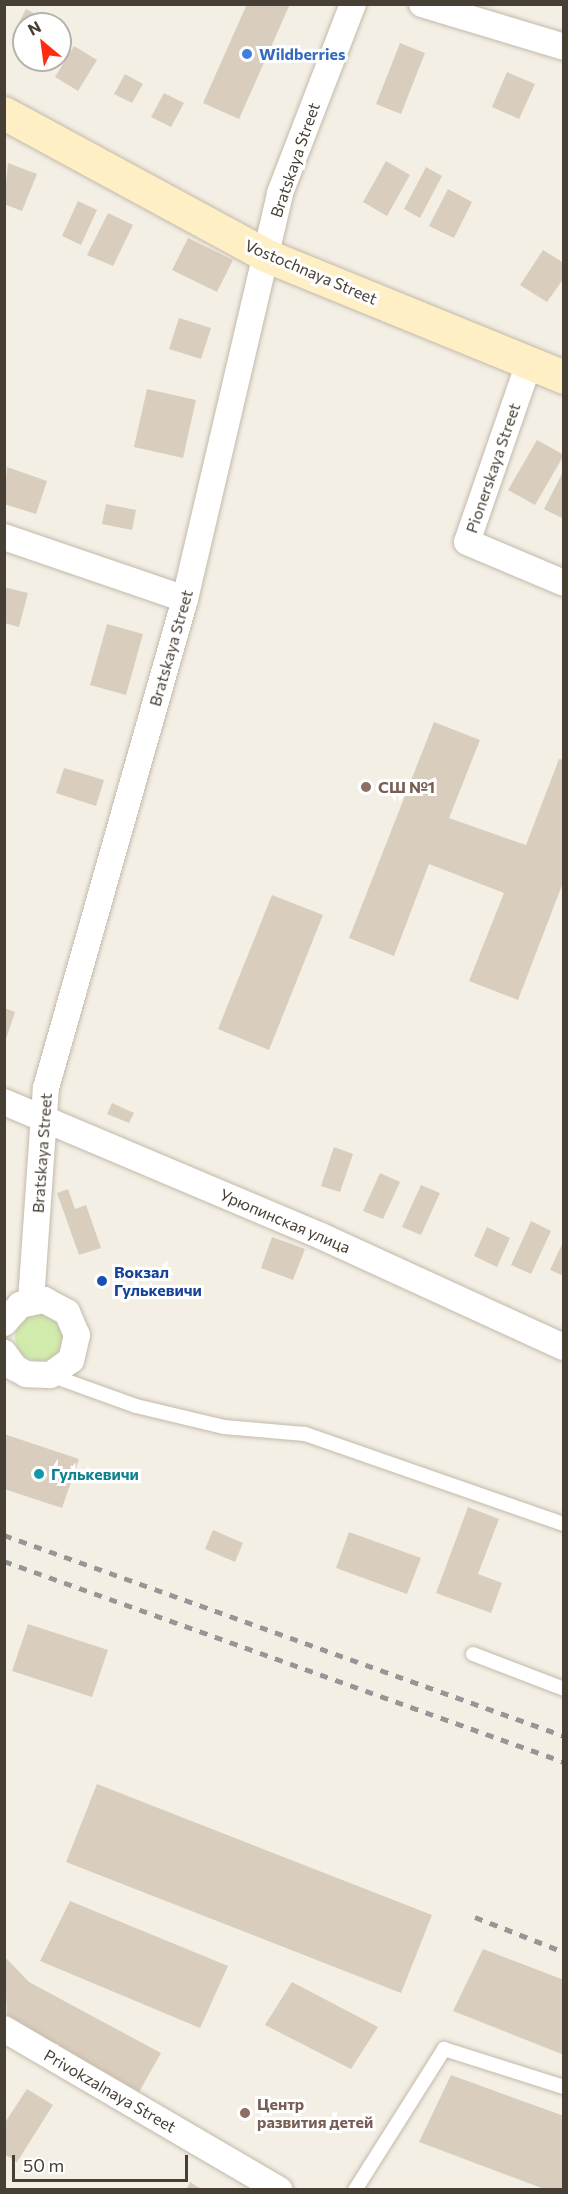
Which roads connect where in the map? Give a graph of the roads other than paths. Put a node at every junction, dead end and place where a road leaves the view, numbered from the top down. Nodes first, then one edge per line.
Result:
1 (353, 4) edge
2 (422, 4) edge
3 (564, 47) edge
4 (4, 113) edge
5 (265, 255) junction
6 (529, 363) junction
7 (564, 377) edge
8 (4, 537) edge
9 (564, 583) edge
10 (185, 599) junction
11 (4, 1102) edge
12 (45, 1119) junction
13 (31, 1301) junction
14 (4, 1323) edge
15 (564, 1347) edge
16 (4, 1353) edge
17 (50, 1375) junction
18 (564, 1524) edge
19 (472, 1654) dead end
20 (564, 1689) edge
21 (4, 2029) edge
22 (564, 2087) edge
23 (279, 2190) edge
24 (356, 2190) edge

1 - 5 street, Bratskaya Street
2 - 3 street
4 - 5 street, Vostochnaya Street
5 - 6 street, Vostochnaya Street
5 - 10 street, Bratskaya Street
6 - 7 street, Vostochnaya Street
6 - 9 street, Pionerskaya Street
8 - 10 street
10 - 12 street, Bratskaya Street
11 - 12 street, Урюпинская улица
12 - 13 street, Bratskaya Street
12 - 15 street, Урюпинская улица
13 - 14 street
13 - 17 street
16 - 17 street
17 - 18 lane
19 - 20 lane
21 - 23 street, Privokzalnaya Street
22 - 24 lane

